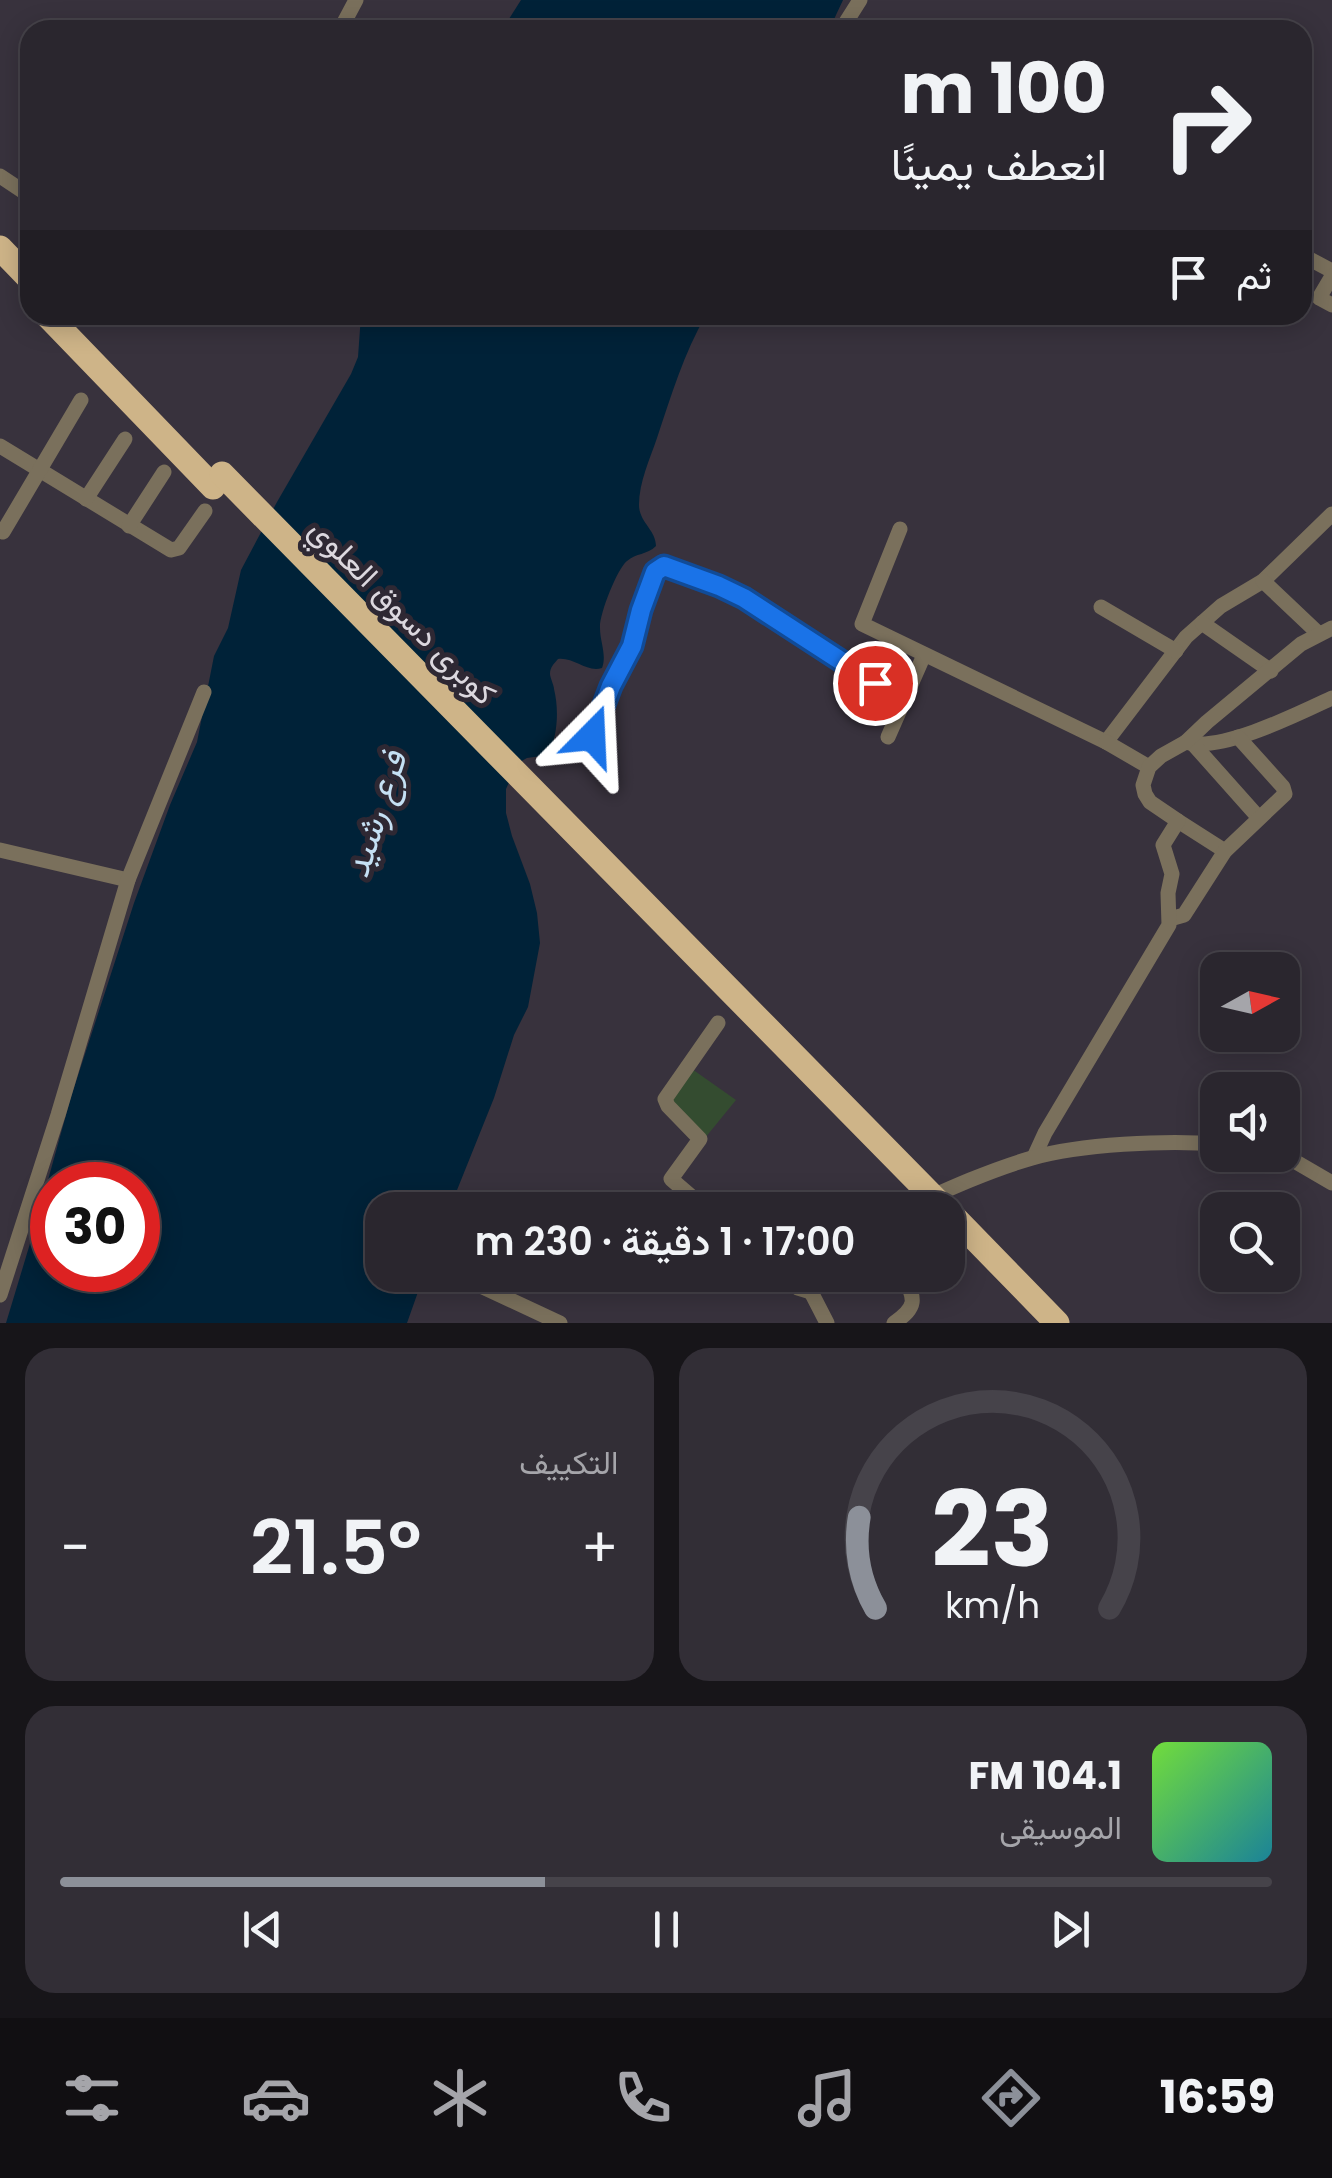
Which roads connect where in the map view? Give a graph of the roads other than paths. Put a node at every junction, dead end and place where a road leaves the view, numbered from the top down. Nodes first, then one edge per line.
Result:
1 (0, 248) edge
2 (0, 268) edge
3 (20, 269) edge
4 (1332, 274) edge
5 (20, 288) edge
6 (1332, 305) edge
7 (55, 325) edge
8 (74, 325) edge
9 (81, 400) dead end
10 (125, 439) dead end
11 (0, 446) edge
12 (40, 471) junction
13 (164, 472) dead end
14 (213, 491) junction
15 (86, 499) junction
16 (1332, 514) edge
17 (128, 526) junction
18 (900, 530) dead end
19 (2, 532) edge
20 (1264, 581) junction
21 (1101, 607) dead end
22 (1202, 623) junction
23 (1326, 631) edge
24 (1176, 651) junction
25 (924, 655) junction
26 (1270, 671) junction
27 (204, 692) dead end
28 (1332, 698) edge
29 (903, 699) junction
30 (1238, 737) junction
31 (888, 738) dead end
32 (1106, 742) junction
33 (1190, 744) junction
34 (585, 746) dead end
35 (1149, 767) junction
36 (1258, 818) junction
37 (1178, 821) junction
38 (0, 850) edge
39 (1226, 851) junction
40 (128, 880) junction
41 (1170, 919) junction
42 (718, 1023) dead end
43 (1200, 1144) edge
44 (1034, 1157) junction
45 (1300, 1164) edge
46 (1332, 1182) edge
47 (686, 1192) edge
48 (906, 1192) edge
49 (928, 1192) edge
50 (943, 1192) edge
51 (965, 1229) edge
52 (965, 1251) edge
53 (493, 1292) edge
54 (811, 1292) edge
55 (911, 1292) edge
56 (0, 1294) edge
57 (560, 1323) edge
58 (827, 1323) edge
59 (894, 1323) edge
60 (1035, 1323) edge
61 (1058, 1323) edge

1 - 3 highway
2 - 5 highway
4 - 6 street
7 - 14 highway, كوبرى دسوق العلوي
8 - 14 highway, كوبرى دسوق العلوي
9 - 12 street
10 - 15 street
11 - 12 street
12 - 15 street
12 - 19 street
13 - 17 street
14 - 17 street
14 - 48 highway, كوبرى دسوق العلوي
14 - 49 highway, كوبرى دسوق العلوي, bridge
15 - 17 street
16 - 20 street
18 - 25 street
20 - 22 street
20 - 23 street
21 - 24 street
22 - 24 street
22 - 26 street
23 - 26 street
24 - 32 street
25 - 29 street
25 - 32 street
26 - 33 street
27 - 40 street
28 - 30 street
29 - 31 street
29 - 34 street
30 - 33 street
30 - 36 street
32 - 35 street
33 - 35 street
33 - 36 street
35 - 37 street
36 - 39 street
37 - 39 street
37 - 41 street
38 - 40 street
39 - 41 street
40 - 56 street
41 - 44 street
42 - 47 street
43 - 44 street
44 - 50 street
45 - 46 street
51 - 61 highway, كوبرى دسوق العلوي
52 - 60 highway
53 - 57 street
54 - 58 street
55 - 59 street

